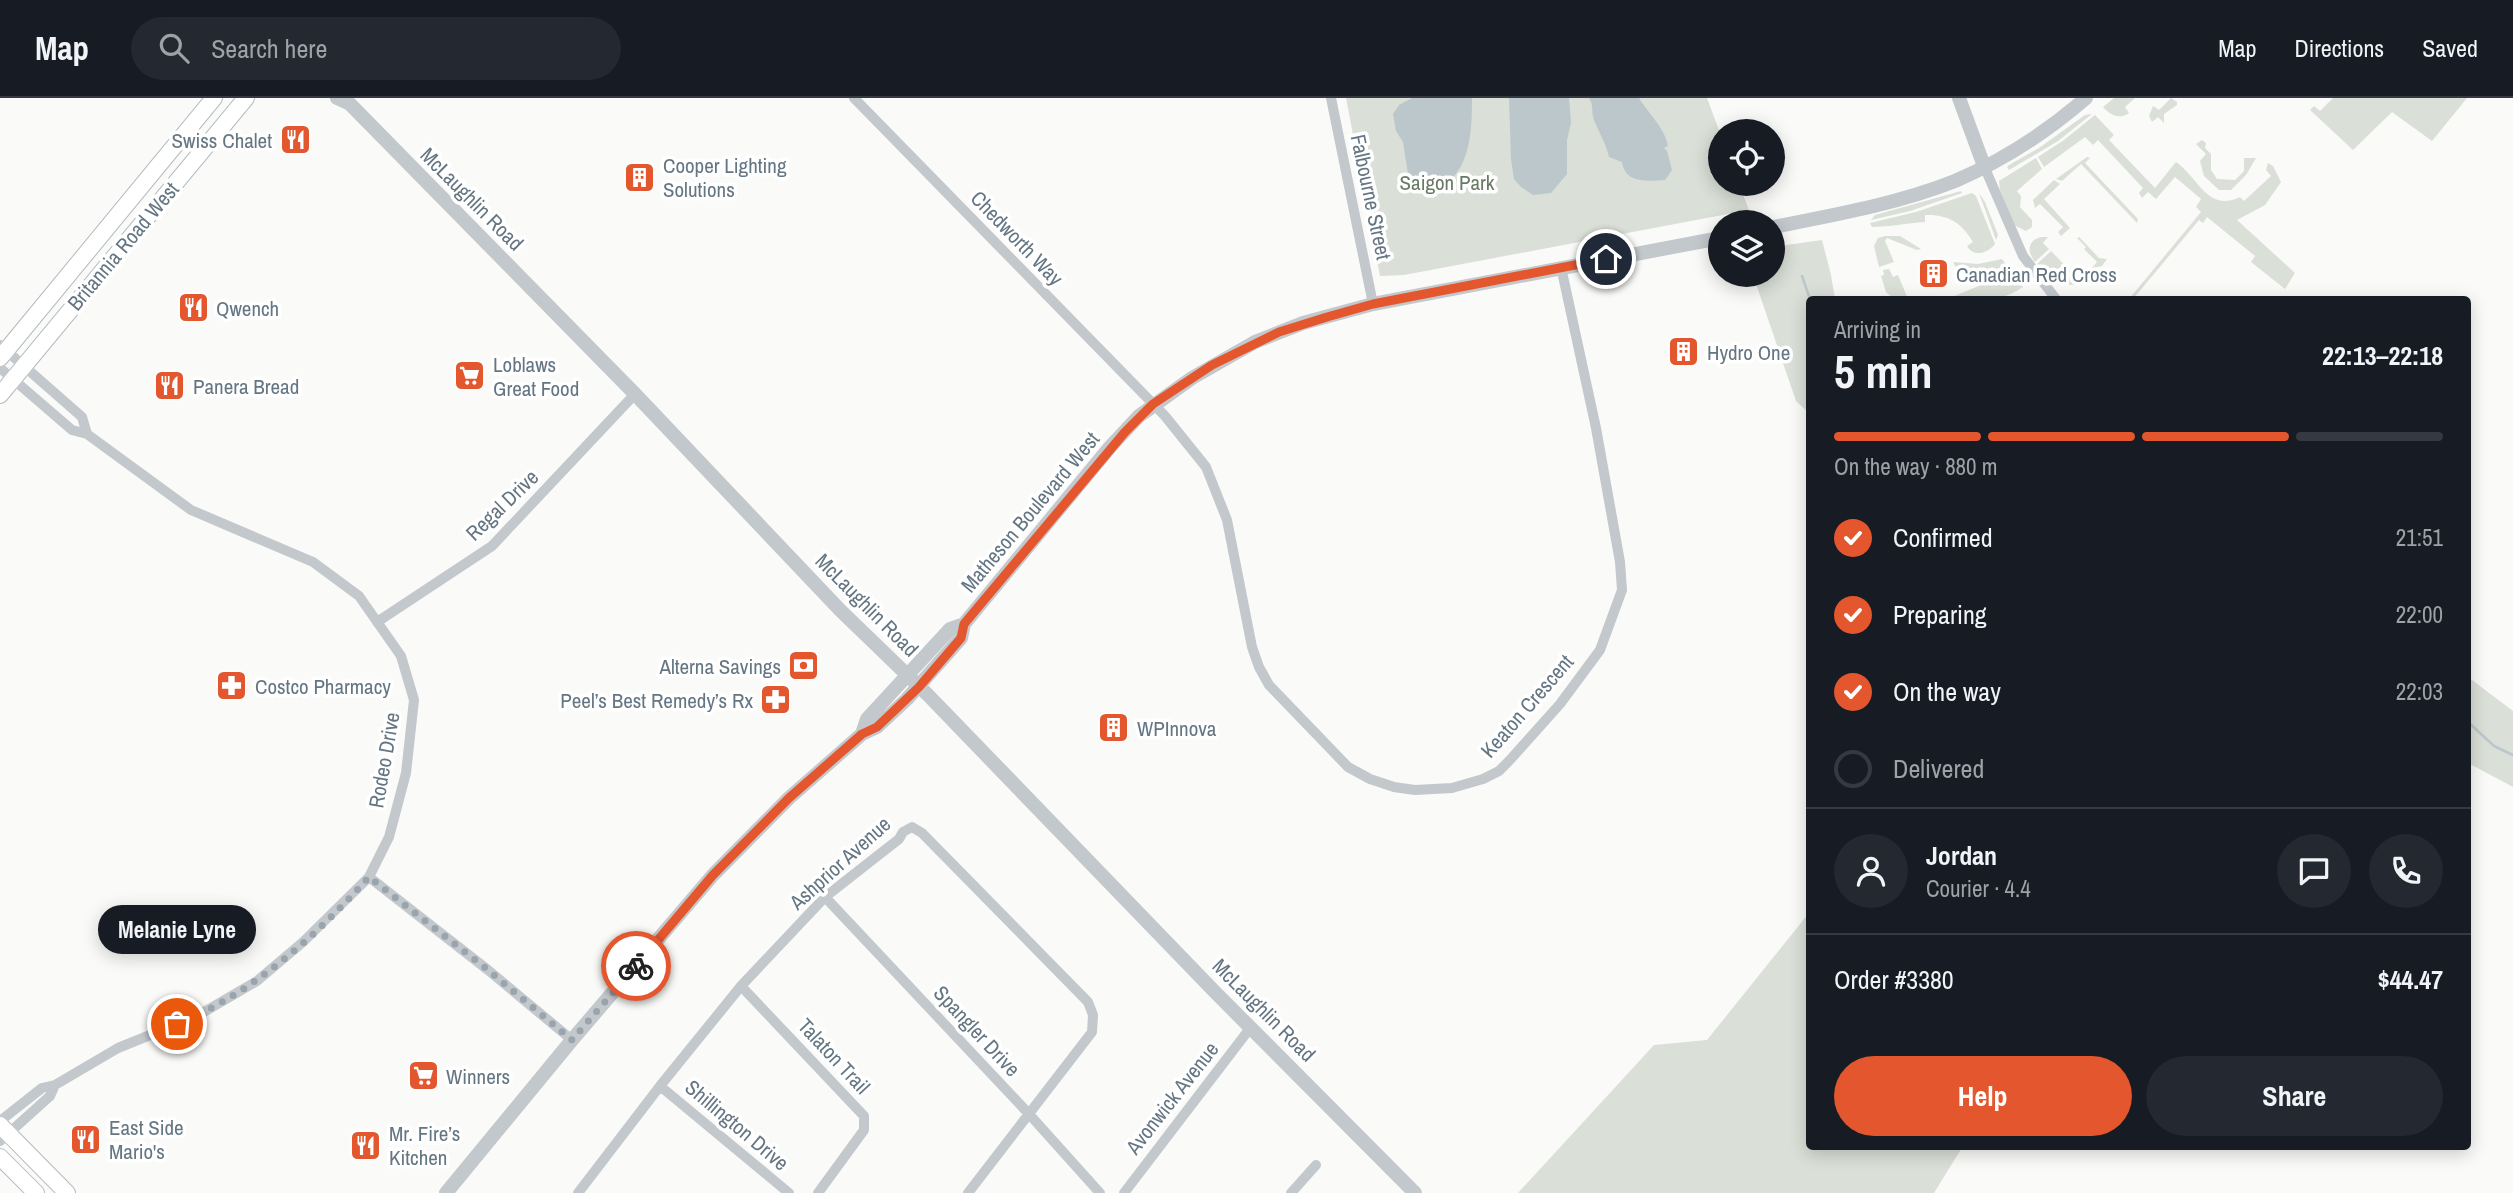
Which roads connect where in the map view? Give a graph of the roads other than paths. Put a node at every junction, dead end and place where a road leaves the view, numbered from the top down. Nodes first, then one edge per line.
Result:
1 (214, 98) edge
2 (246, 98) edge
3 (854, 98) edge
4 (1331, 98) edge
5 (1959, 98) edge
6 (2087, 98) edge
7 (345, 100) edge
8 (1984, 166) junction
9 (1785, 224) edge
10 (1708, 240) edge
11 (1561, 267) junction
12 (2054, 296) edge
13 (1373, 304) junction
14 (8, 362) edge
15 (635, 394) junction
16 (0, 395) edge
17 (1153, 404) junction
18 (87, 434) junction
19 (377, 622) junction
20 (913, 682) junction
21 (369, 877) junction
22 (825, 897) junction
23 (741, 986) junction
24 (1251, 1027) junction
25 (572, 1040) junction
26 (660, 1086) junction
27 (1030, 1114) junction
28 (2, 1130) edge
29 (0, 1157) edge
30 (1316, 1165) dead end
31 (585, 1191) edge
32 (36, 1193) edge
33 (67, 1193) edge
34 (446, 1193) edge
35 (789, 1193) edge
36 (818, 1193) edge
37 (968, 1193) edge
38 (1100, 1193) edge
39 (1124, 1193) edge
40 (1291, 1193) edge
41 (1415, 1193) edge

1 - 14 main road, Britannia Road West
2 - 14 main road, Britannia Road West
3 - 17 street, Chedworth Way
4 - 13 street, Falbourne Street
5 - 8 street
6 - 8 street
7 - 15 street, McLaughlin Road
8 - 9 street
8 - 12 street
10 - 11 street, Matheson Boulevard West
11 - 13 street, Matheson Boulevard West
11 - 17 street, Keaton Crescent
13 - 17 street, Matheson Boulevard West
14 - 16 main road, Britannia Road West
14 - 18 street, Rodeo Drive
14 - 18 street, Rodeo Drive
15 - 19 street, Regal Drive
15 - 20 street, McLaughlin Road
17 - 20 street, Matheson Boulevard West
18 - 19 street, Rodeo Drive
19 - 21 street, Rodeo Drive
20 - 24 street, McLaughlin Road
20 - 25 street, Matheson Boulevard West
21 - 25 street
21 - 28 street, Rodeo Drive
22 - 23 street, Ashprior Avenue
22 - 27 street, Spangler Drive
22 - 27 street, Ashprior Avenue
23 - 26 street, Ashprior Avenue
23 - 36 street, Talaton Trail
24 - 39 street, Avonwick Avenue
24 - 41 street, McLaughlin Road
25 - 34 street, Matheson Boulevard West
26 - 31 street, Ashprior Avenue
26 - 35 street, Shillington Drive
27 - 37 street
27 - 38 street, Spangler Drive
28 - 33 main road
29 - 32 main road
30 - 40 street

